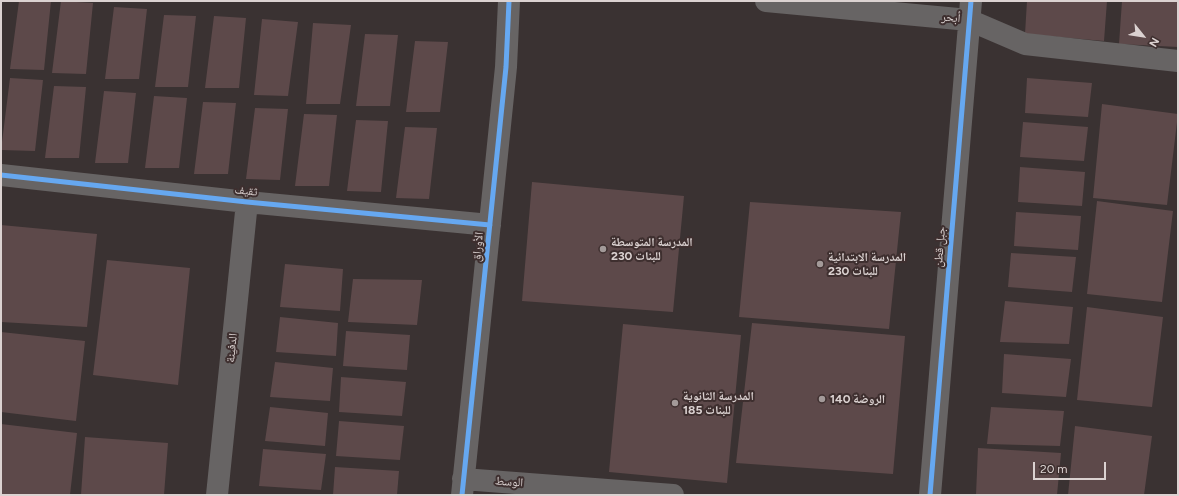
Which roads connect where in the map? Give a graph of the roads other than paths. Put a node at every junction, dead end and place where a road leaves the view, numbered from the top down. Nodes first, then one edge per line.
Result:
1 (509, 1) edge
2 (766, 1) edge
3 (970, 10) edge
4 (1178, 62) edge
5 (1, 175) edge
6 (247, 202) junction
7 (490, 225) junction
8 (463, 487) edge
9 (217, 495) edge
10 (673, 495) edge
11 (930, 495) edge

1 - 7 street, الأوراق
2 - 3 street, أبحر
3 - 4 street, أبحر
3 - 11 street, جبل قطن
5 - 6 street, ثقيف
6 - 7 street, ثقيف
6 - 9 street, الدفينة
7 - 8 street, الأوراق
8 - 10 street, الوسط

